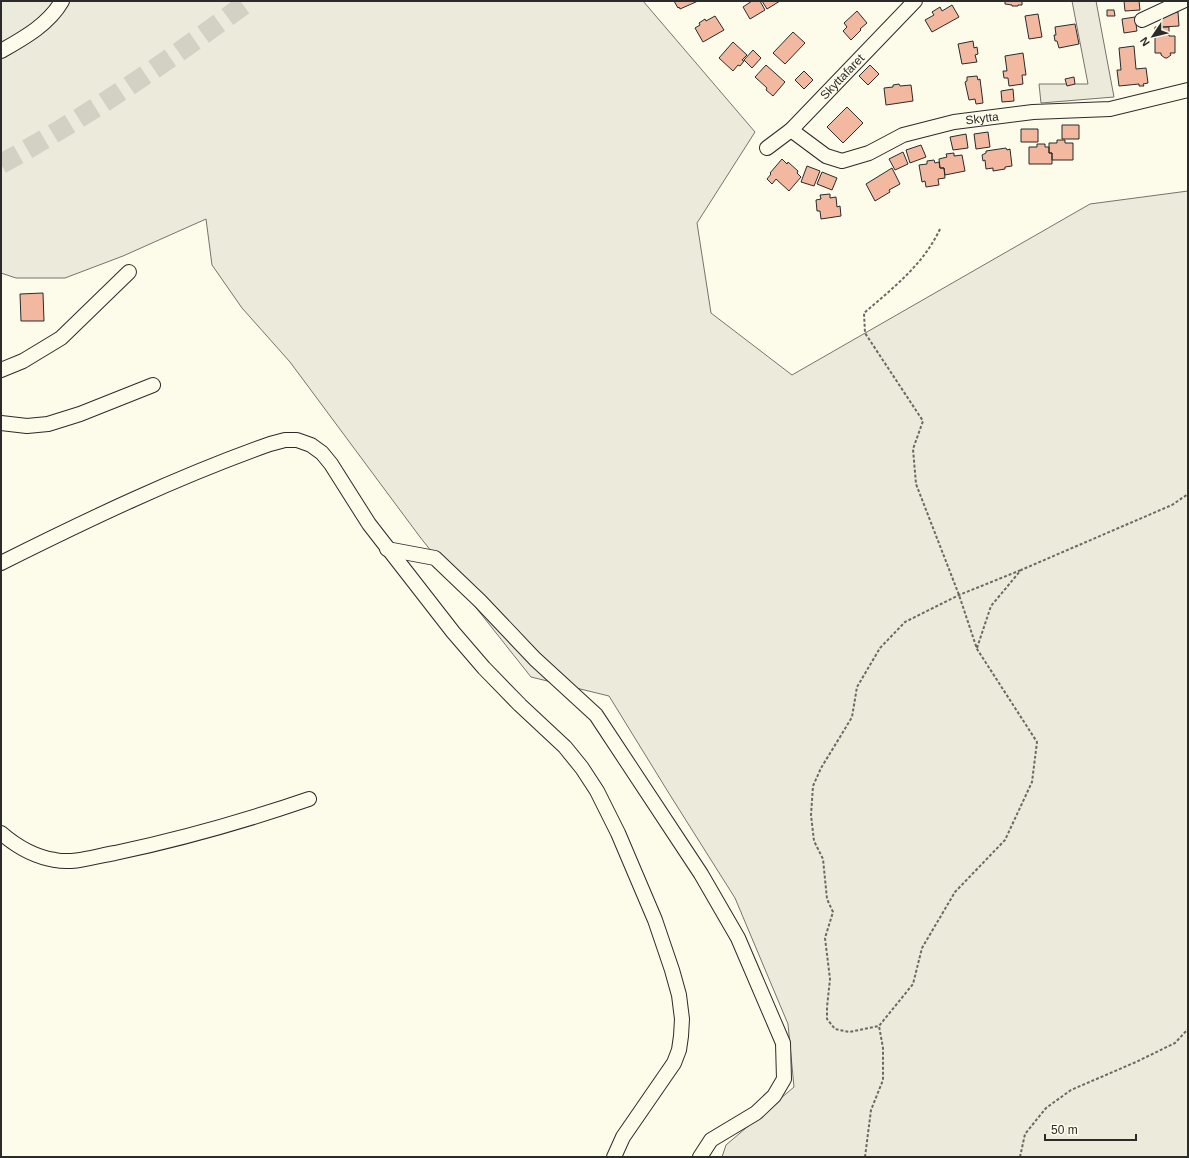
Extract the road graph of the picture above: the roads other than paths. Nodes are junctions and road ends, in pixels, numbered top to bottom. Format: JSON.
{"nodes":[{"id":1,"x":62,"y":1,"type":"edge"},
{"id":2,"x":915,"y":1,"type":"edge"},
{"id":3,"x":1183,"y":1,"type":"edge"},
{"id":4,"x":1142,"y":20,"type":"dead end"},
{"id":5,"x":1,"y":51,"type":"edge"},
{"id":6,"x":1188,"y":90,"type":"edge"},
{"id":7,"x":791,"y":130,"type":"junction"},
{"id":8,"x":767,"y":148,"type":"dead end"},
{"id":9,"x":129,"y":272,"type":"dead end"},
{"id":10,"x":1,"y":370,"type":"edge"},
{"id":11,"x":153,"y":385,"type":"dead end"},
{"id":12,"x":1,"y":423,"type":"edge"},
{"id":13,"x":387,"y":549,"type":"junction"},
{"id":14,"x":1,"y":563,"type":"edge"},
{"id":15,"x":309,"y":799,"type":"dead end"},
{"id":16,"x":1,"y":833,"type":"edge"},
{"id":17,"x":614,"y":1157,"type":"edge"},
{"id":18,"x":700,"y":1157,"type":"edge"}],
"edges":[{"from":1,"to":5,"type":"street"},
{"from":2,"to":7,"type":"street","name":"Skyttafaret"},
{"from":3,"to":4,"type":"street"},
{"from":6,"to":7,"type":"street","name":"Skytta"},
{"from":7,"to":8,"type":"street","name":"Skyttafaret"},
{"from":9,"to":10,"type":"street"},
{"from":11,"to":12,"type":"street"},
{"from":13,"to":14,"type":"street"},
{"from":13,"to":17,"type":"street"},
{"from":13,"to":18,"type":"street"},
{"from":15,"to":16,"type":"street"}]}
